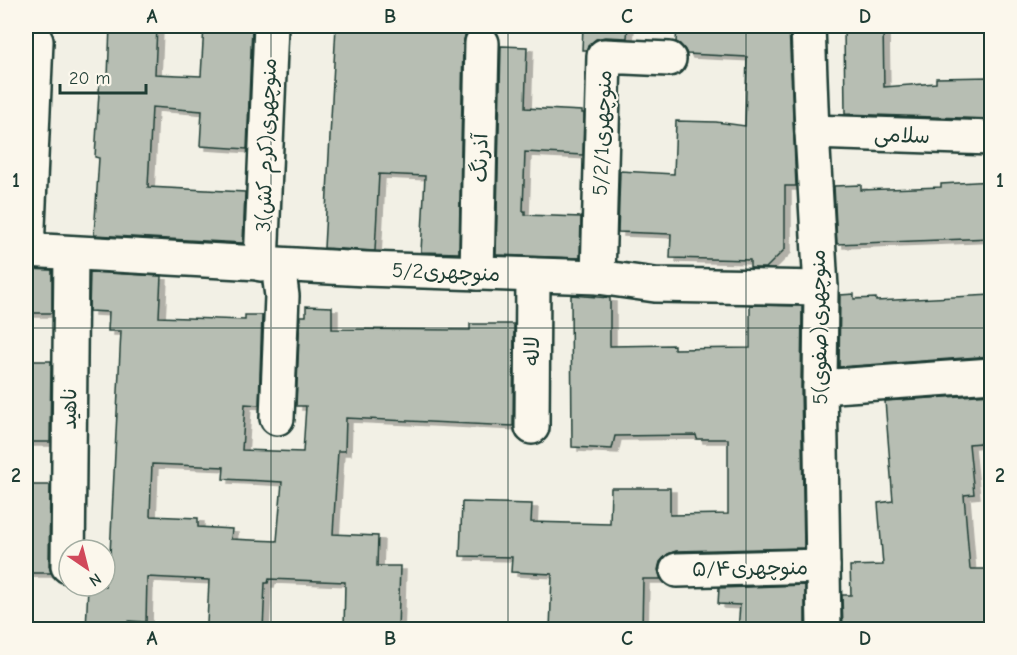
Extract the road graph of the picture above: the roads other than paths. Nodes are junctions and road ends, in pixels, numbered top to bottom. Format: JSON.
{"nodes":[{"id":1,"x":271,"y":26,"type":"edge"},
{"id":2,"x":808,"y":26,"type":"edge"},
{"id":3,"x":36,"y":41,"type":"dead end"},
{"id":4,"x":482,"y":43,"type":"dead end"},
{"id":5,"x":669,"y":59,"type":"dead end"},
{"id":6,"x":812,"y":132,"type":"junction"},
{"id":7,"x":992,"y":138,"type":"edge"},
{"id":8,"x":26,"y":250,"type":"edge"},
{"id":9,"x":71,"y":253,"type":"junction"},
{"id":10,"x":270,"y":264,"type":"junction"},
{"id":11,"x":477,"y":273,"type":"junction"},
{"id":12,"x":533,"y":275,"type":"junction"},
{"id":13,"x":598,"y":277,"type":"junction"},
{"id":14,"x":821,"y":288,"type":"junction"},
{"id":15,"x":992,"y":375,"type":"edge"},
{"id":16,"x":820,"y":387,"type":"junction"},
{"id":17,"x":277,"y":418,"type":"dead end"},
{"id":18,"x":532,"y":427,"type":"dead end"},
{"id":19,"x":68,"y":538,"type":"edge"},
{"id":20,"x":823,"y":566,"type":"junction"},
{"id":21,"x":677,"y":570,"type":"dead end"},
{"id":22,"x":824,"y":630,"type":"edge"}],
"edges":[{"from":1,"to":10,"type":"street","name":"3منوچهری(کرم کش)"},
{"from":2,"to":6,"type":"street","name":"5منوچهری(صفوی)"},
{"from":3,"to":8,"type":"street"},
{"from":4,"to":11,"type":"street","name":"آذرنگ"},
{"from":5,"to":13,"type":"street","name":"5/2/1منوچهری"},
{"from":6,"to":7,"type":"street","name":"سلامی"},
{"from":6,"to":14,"type":"street","name":"5منوچهری(صفوی)"},
{"from":8,"to":9,"type":"street","name":"5/2منوچهری"},
{"from":9,"to":10,"type":"street","name":"5/2منوچهری"},
{"from":9,"to":19,"type":"street","name":"ناهید"},
{"from":10,"to":11,"type":"street","name":"5/2منوچهری"},
{"from":10,"to":17,"type":"street","name":"3منوچهری(کرم کش)"},
{"from":11,"to":12,"type":"street","name":"5/2منوچهری"},
{"from":12,"to":13,"type":"street","name":"5/2منوچهری"},
{"from":12,"to":18,"type":"street","name":"لاله"},
{"from":13,"to":14,"type":"street","name":"5/2منوچهری"},
{"from":14,"to":16,"type":"street","name":"5منوچهری(صفوی)"},
{"from":15,"to":16,"type":"street"},
{"from":16,"to":20,"type":"street","name":"5منوچهری(صفوی)"},
{"from":20,"to":21,"type":"street","name":"منوچهری۵/۴"},
{"from":20,"to":22,"type":"street","name":"5منوچهری(صفوی)"}]}
